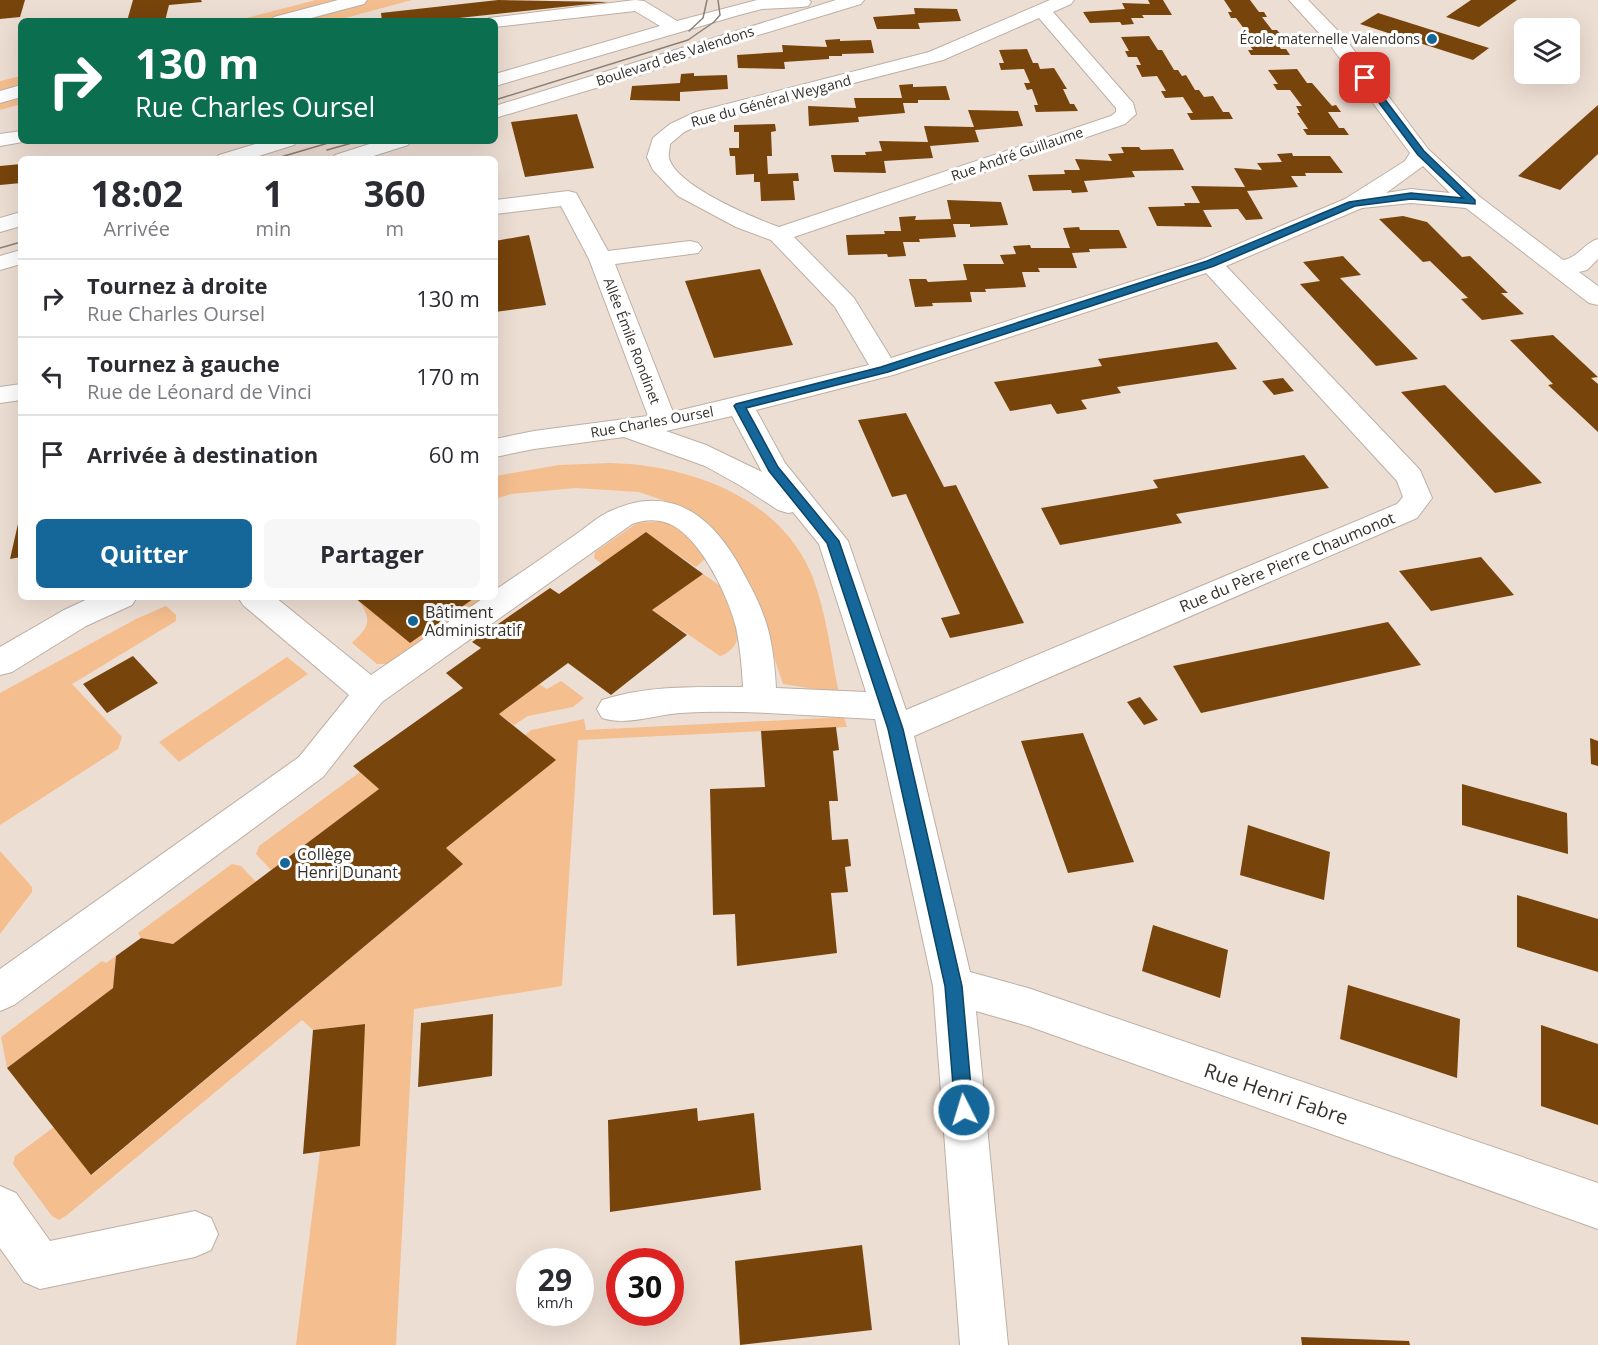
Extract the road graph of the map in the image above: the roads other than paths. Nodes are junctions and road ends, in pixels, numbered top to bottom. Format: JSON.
{"nodes":[{"id":1,"x":358,"y":0,"type":"edge"},
{"id":2,"x":813,"y":0,"type":"edge"},
{"id":3,"x":855,"y":0,"type":"edge"},
{"id":4,"x":1065,"y":0,"type":"edge"},
{"id":5,"x":1298,"y":0,"type":"edge"},
{"id":6,"x":758,"y":2,"type":"edge"},
{"id":7,"x":1042,"y":10,"type":"junction"},
{"id":8,"x":291,"y":18,"type":"edge"},
{"id":9,"x":498,"y":22,"type":"edge"},
{"id":10,"x":784,"y":22,"type":"junction"},
{"id":11,"x":675,"y":28,"type":"junction"},
{"id":12,"x":498,"y":79,"type":"edge"},
{"id":13,"x":18,"y":92,"type":"edge"},
{"id":14,"x":0,"y":97,"type":"edge"},
{"id":15,"x":498,"y":111,"type":"edge"},
{"id":16,"x":18,"y":137,"type":"edge"},
{"id":17,"x":0,"y":140,"type":"edge"},
{"id":18,"x":277,"y":144,"type":"edge"},
{"id":19,"x":391,"y":144,"type":"edge"},
{"id":20,"x":1421,"y":153,"type":"junction"},
{"id":21,"x":236,"y":156,"type":"edge"},
{"id":22,"x":352,"y":156,"type":"edge"},
{"id":23,"x":1472,"y":202,"type":"junction"},
{"id":24,"x":1353,"y":204,"type":"junction"},
{"id":25,"x":498,"y":207,"type":"edge"},
{"id":26,"x":18,"y":220,"type":"edge"},
{"id":27,"x":0,"y":225,"type":"edge"},
{"id":28,"x":779,"y":235,"type":"junction"},
{"id":29,"x":1598,"y":246,"type":"edge"},
{"id":30,"x":690,"y":248,"type":"dead end"},
{"id":31,"x":18,"y":258,"type":"edge"},
{"id":32,"x":601,"y":259,"type":"junction"},
{"id":33,"x":0,"y":263,"type":"edge"},
{"id":34,"x":1211,"y":264,"type":"junction"},
{"id":35,"x":1559,"y":268,"type":"junction"},
{"id":36,"x":1598,"y":298,"type":"edge"},
{"id":37,"x":884,"y":369,"type":"junction"},
{"id":38,"x":18,"y":392,"type":"edge"},
{"id":39,"x":0,"y":395,"type":"edge"},
{"id":40,"x":740,"y":406,"type":"junction"},
{"id":41,"x":664,"y":423,"type":"junction"},
{"id":42,"x":622,"y":429,"type":"junction"},
{"id":43,"x":498,"y":448,"type":"edge"},
{"id":44,"x":833,"y":541,"type":"junction"},
{"id":45,"x":114,"y":600,"type":"edge"},
{"id":46,"x":258,"y":600,"type":"edge"},
{"id":47,"x":6,"y":658,"type":"edge"},
{"id":48,"x":370,"y":693,"type":"junction"},
{"id":49,"x":760,"y":700,"type":"junction"},
{"id":50,"x":614,"y":709,"type":"dead end"},
{"id":51,"x":891,"y":717,"type":"junction"},
{"id":52,"x":953,"y":986,"type":"junction"},
{"id":53,"x":0,"y":992,"type":"edge"},
{"id":54,"x":1598,"y":1206,"type":"edge"},
{"id":55,"x":0,"y":1209,"type":"edge"},
{"id":56,"x":195,"y":1234,"type":"dead end"},
{"id":57,"x":984,"y":1345,"type":"edge"}],
"edges":[{"from":1,"to":8,"type":"street"},
{"from":2,"to":6,"type":"street","name":"Boulevard des Valendons"},
{"from":3,"to":10,"type":"street","name":"Boulevard des Valendons"},
{"from":4,"to":7,"type":"street","name":"Rue du Général Weygand"},
{"from":5,"to":20,"type":"street"},
{"from":6,"to":10,"type":"street"},
{"from":6,"to":11,"type":"street","name":"Boulevard des Valendons"},
{"from":7,"to":28,"type":"street","name":"Rue André Guillaume"},
{"from":7,"to":28,"type":"street","name":"Rue du Général Weygand"},
{"from":9,"to":11,"type":"street"},
{"from":10,"to":15,"type":"street","name":"Boulevard des Valendons"},
{"from":11,"to":12,"type":"street","name":"Boulevard des Valendons"},
{"from":13,"to":14,"type":"street"},
{"from":16,"to":17,"type":"street"},
{"from":18,"to":21,"type":"street"},
{"from":19,"to":22,"type":"street"},
{"from":20,"to":23,"type":"street"},
{"from":20,"to":24,"type":"street","name":"Rue Charles Oursel"},
{"from":23,"to":24,"type":"street","name":"Rue Charles Oursel"},
{"from":23,"to":35,"type":"street"},
{"from":24,"to":34,"type":"street","name":"Rue Charles Oursel"},
{"from":25,"to":32,"type":"street","name":"Allée Émile Rondinet"},
{"from":26,"to":27,"type":"street"},
{"from":28,"to":37,"type":"street","name":"Rue du Général Weygand"},
{"from":29,"to":35,"type":"street"},
{"from":30,"to":32,"type":"street","name":"Allée Émile Rondinet"},
{"from":31,"to":33,"type":"street"},
{"from":32,"to":41,"type":"street","name":"Allée Émile Rondinet"},
{"from":34,"to":37,"type":"street","name":"Rue Charles Oursel"},
{"from":34,"to":51,"type":"street","name":"Rue du Père Pierre Chaumonot"},
{"from":35,"to":36,"type":"street"},
{"from":37,"to":40,"type":"street","name":"Rue Charles Oursel"},
{"from":38,"to":39,"type":"street"},
{"from":40,"to":41,"type":"street","name":"Rue Charles Oursel"},
{"from":40,"to":44,"type":"street"},
{"from":41,"to":42,"type":"street","name":"Rue Charles Oursel"},
{"from":42,"to":43,"type":"street","name":"Rue Charles Oursel"},
{"from":42,"to":44,"type":"street"},
{"from":44,"to":51,"type":"street"},
{"from":45,"to":47,"type":"street"},
{"from":46,"to":48,"type":"street"},
{"from":48,"to":49,"type":"street"},
{"from":48,"to":53,"type":"street"},
{"from":49,"to":50,"type":"street"},
{"from":49,"to":51,"type":"street"},
{"from":51,"to":52,"type":"street"},
{"from":52,"to":54,"type":"street","name":"Rue Henri Fabre"},
{"from":52,"to":57,"type":"street"},
{"from":55,"to":56,"type":"street"}]}
